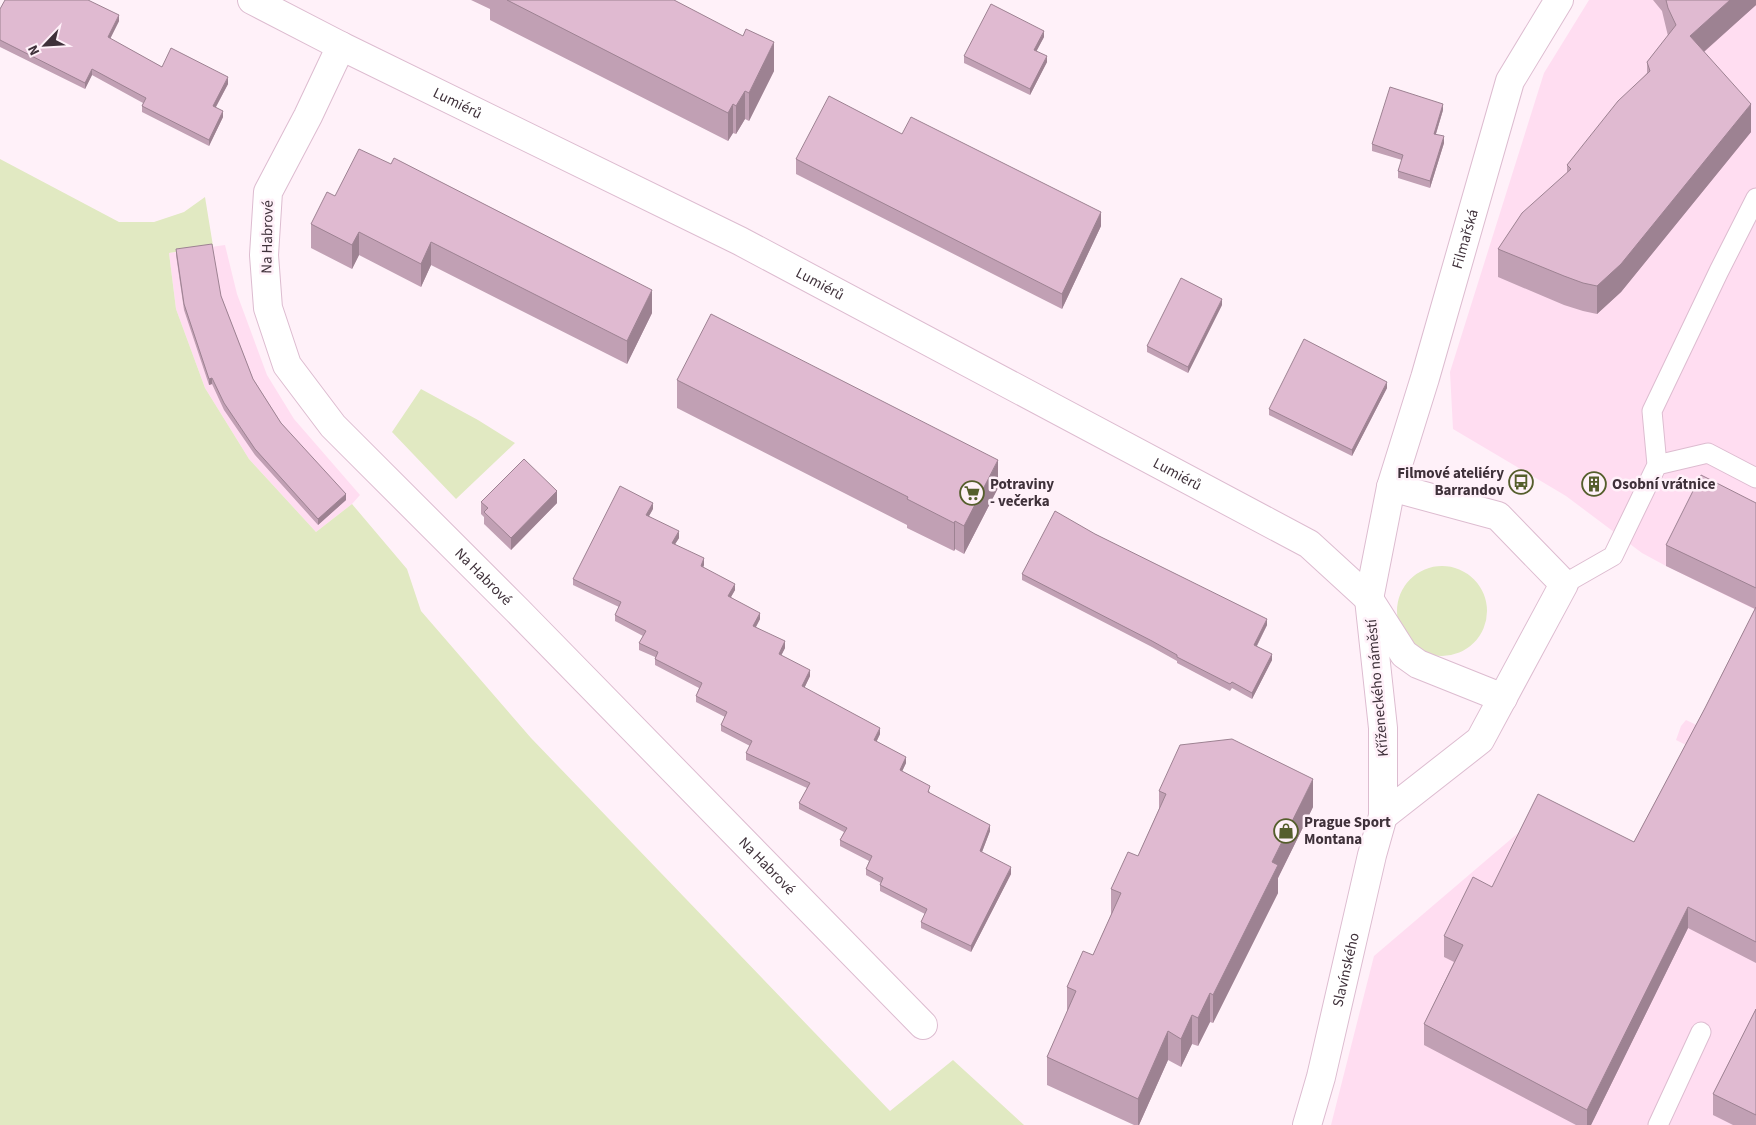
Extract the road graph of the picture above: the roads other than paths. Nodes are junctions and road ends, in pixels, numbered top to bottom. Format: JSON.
{"nodes":[{"id":1,"x":252,"y":0,"type":"edge"},
{"id":2,"x":1559,"y":0,"type":"edge"},
{"id":3,"x":341,"y":46,"type":"junction"},
{"id":4,"x":1756,"y":198,"type":"edge"},
{"id":5,"x":1657,"y":466,"type":"junction"},
{"id":6,"x":1756,"y":478,"type":"edge"},
{"id":7,"x":1392,"y":487,"type":"junction"},
{"id":8,"x":1564,"y":584,"type":"junction"},
{"id":9,"x":1368,"y":600,"type":"junction"},
{"id":10,"x":1503,"y":698,"type":"junction"},
{"id":11,"x":1383,"y":816,"type":"junction"},
{"id":12,"x":923,"y":1025,"type":"dead end"},
{"id":13,"x":1701,"y":1032,"type":"dead end"},
{"id":14,"x":1307,"y":1125,"type":"edge"},
{"id":15,"x":1658,"y":1125,"type":"edge"}],
"edges":[{"from":1,"to":3,"type":"street","name":"Lumiérů"},
{"from":2,"to":7,"type":"street","name":"Filmařská"},
{"from":3,"to":9,"type":"street","name":"Lumiérů"},
{"from":3,"to":12,"type":"street","name":"Na Habrové"},
{"from":4,"to":5,"type":"lane"},
{"from":5,"to":6,"type":"lane"},
{"from":5,"to":8,"type":"lane"},
{"from":7,"to":8,"type":"street"},
{"from":7,"to":9,"type":"street","name":"Kříženeckého náměstí"},
{"from":8,"to":10,"type":"street"},
{"from":9,"to":10,"type":"street","name":"Kříženeckého náměstí"},
{"from":9,"to":11,"type":"street","name":"Kříženeckého náměstí"},
{"from":10,"to":11,"type":"street"},
{"from":11,"to":14,"type":"street","name":"Slavínského"},
{"from":13,"to":15,"type":"lane"}]}
